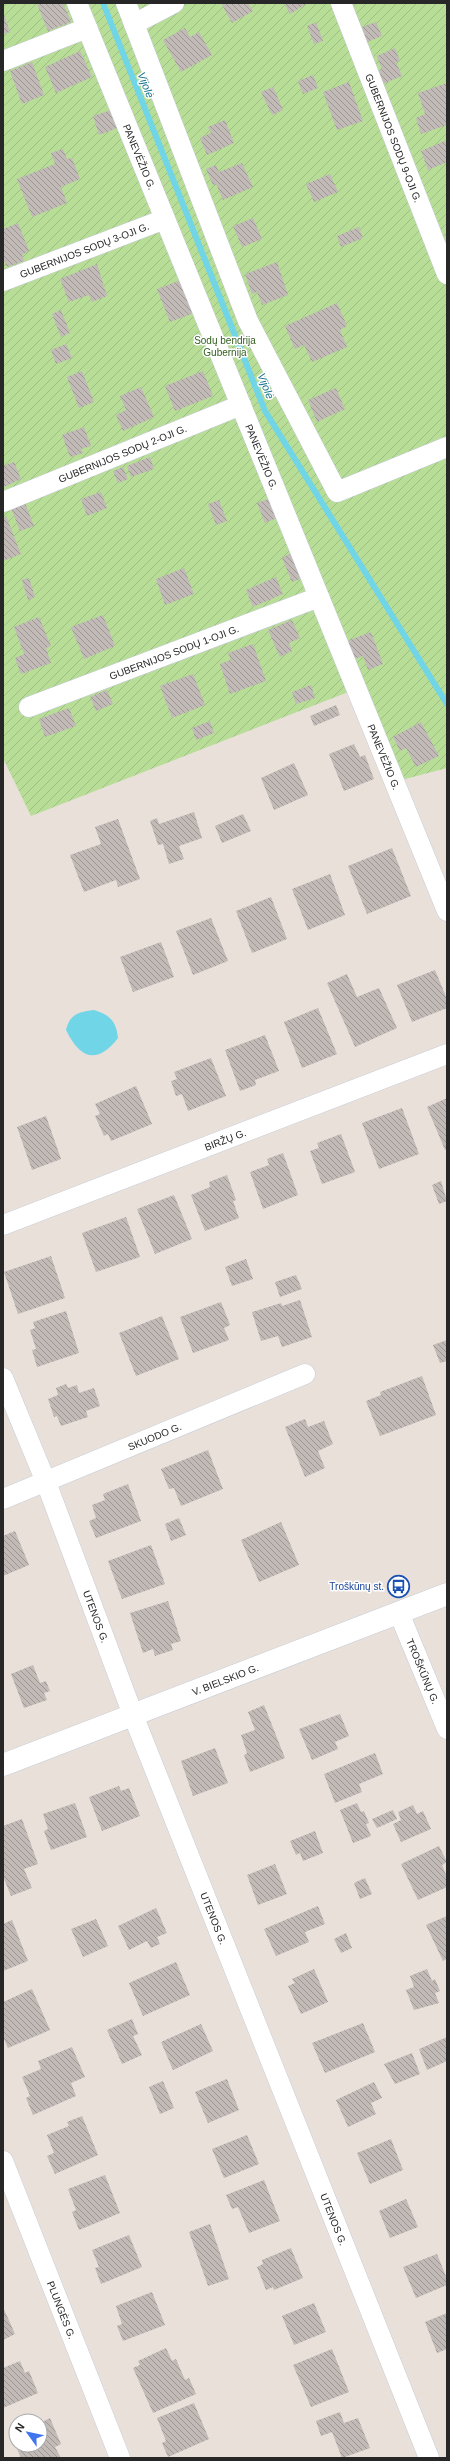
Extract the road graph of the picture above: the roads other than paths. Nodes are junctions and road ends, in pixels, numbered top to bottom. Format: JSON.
{"nodes":[{"id":1,"x":77,"y":3,"type":"edge"},
{"id":2,"x":126,"y":3,"type":"edge"},
{"id":3,"x":174,"y":3,"type":"edge"},
{"id":4,"x":341,"y":3,"type":"edge"},
{"id":5,"x":134,"y":24,"type":"junction"},
{"id":6,"x":87,"y":28,"type":"junction"},
{"id":7,"x":3,"y":60,"type":"edge"},
{"id":8,"x":165,"y":219,"type":"junction"},
{"id":9,"x":447,"y":274,"type":"edge"},
{"id":10,"x":3,"y":281,"type":"edge"},
{"id":11,"x":241,"y":405,"type":"junction"},
{"id":12,"x":447,"y":447,"type":"edge"},
{"id":13,"x":3,"y":502,"type":"edge"},
{"id":14,"x":319,"y":597,"type":"junction"},
{"id":15,"x":30,"y":707,"type":"dead end"},
{"id":16,"x":447,"y":911,"type":"edge"},
{"id":17,"x":447,"y":1054,"type":"edge"},
{"id":18,"x":3,"y":1225,"type":"edge"},
{"id":19,"x":305,"y":1374,"type":"dead end"},
{"id":20,"x":3,"y":1378,"type":"edge"},
{"id":21,"x":46,"y":1482,"type":"junction"},
{"id":22,"x":3,"y":1499,"type":"edge"},
{"id":23,"x":447,"y":1594,"type":"edge"},
{"id":24,"x":399,"y":1613,"type":"junction"},
{"id":25,"x":133,"y":1715,"type":"junction"},
{"id":26,"x":447,"y":1729,"type":"edge"},
{"id":27,"x":3,"y":1765,"type":"edge"},
{"id":28,"x":3,"y":2161,"type":"edge"},
{"id":29,"x":120,"y":2458,"type":"edge"},
{"id":30,"x":429,"y":2458,"type":"edge"}],
"edges":[{"from":1,"to":6,"type":"street","name":"PANEVĖŽIO G."},
{"from":2,"to":5,"type":"street"},
{"from":3,"to":5,"type":"street"},
{"from":4,"to":9,"type":"street","name":"GUBERNIJOS SODŲ 9-OJI G."},
{"from":5,"to":12,"type":"street"},
{"from":6,"to":7,"type":"street"},
{"from":6,"to":8,"type":"street","name":"PANEVĖŽIO G."},
{"from":8,"to":10,"type":"street","name":"GUBERNIJOS SODŲ 3-OJI G."},
{"from":8,"to":11,"type":"street","name":"PANEVĖŽIO G."},
{"from":11,"to":13,"type":"street","name":"GUBERNIJOS SODŲ 2-OJI G."},
{"from":11,"to":14,"type":"street","name":"PANEVĖŽIO G."},
{"from":14,"to":15,"type":"street","name":"GUBERNIJOS SODŲ 1-OJI G."},
{"from":14,"to":16,"type":"street","name":"PANEVĖŽIO G."},
{"from":17,"to":18,"type":"street","name":"BIRŽŲ G."},
{"from":19,"to":21,"type":"street","name":"SKUODO G."},
{"from":20,"to":21,"type":"street","name":"UTENOS G."},
{"from":21,"to":22,"type":"street","name":"SKUODO G."},
{"from":21,"to":25,"type":"street","name":"UTENOS G."},
{"from":23,"to":24,"type":"street","name":"V. BIELSKIO G."},
{"from":24,"to":25,"type":"street","name":"V. BIELSKIO G."},
{"from":24,"to":26,"type":"street","name":"TROŠKŪNŲ G."},
{"from":25,"to":27,"type":"street","name":"V. BIELSKIO G."},
{"from":25,"to":30,"type":"street","name":"UTENOS G."},
{"from":28,"to":29,"type":"street","name":"PLUNGĖS G."}]}
